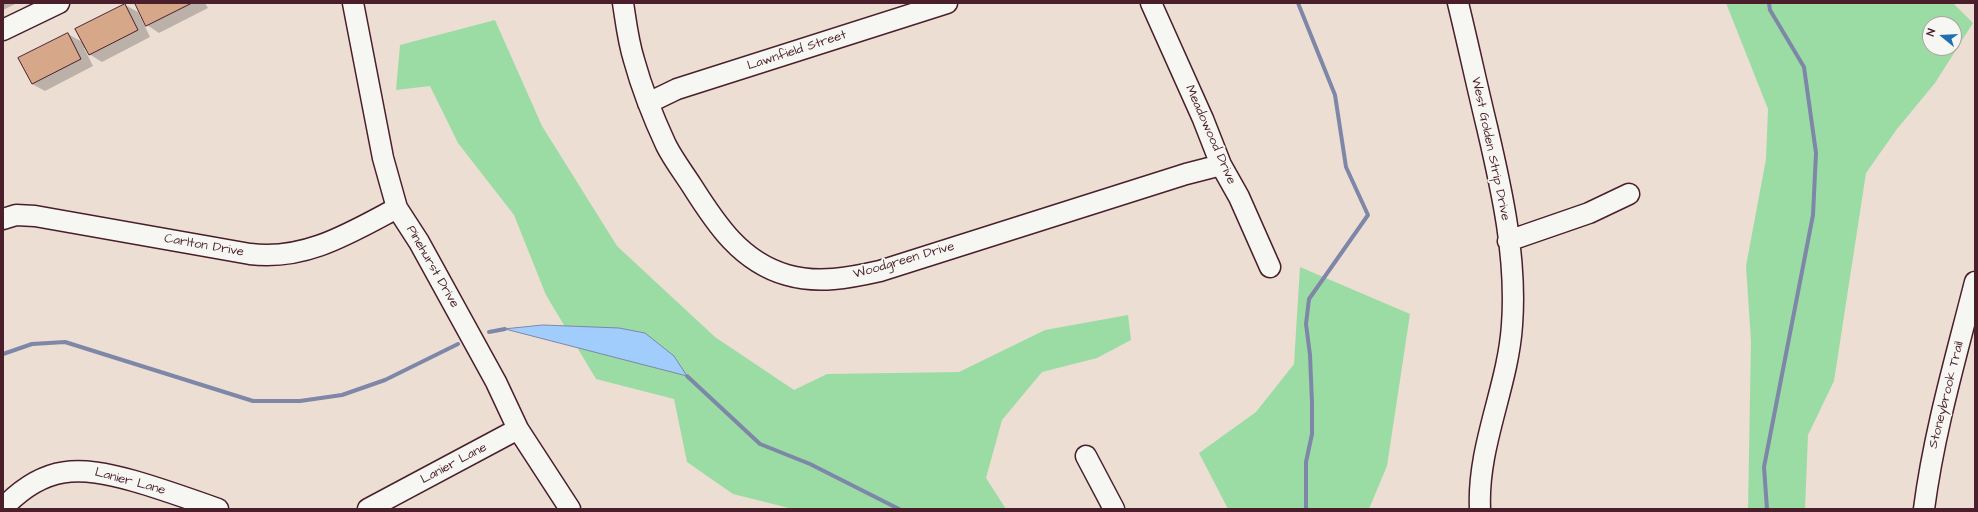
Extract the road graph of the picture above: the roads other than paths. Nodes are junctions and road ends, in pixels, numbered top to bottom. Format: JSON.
{"nodes":[{"id":1,"x":59,"y":3,"type":"edge"},
{"id":2,"x":352,"y":3,"type":"edge"},
{"id":3,"x":623,"y":3,"type":"edge"},
{"id":4,"x":947,"y":3,"type":"edge"},
{"id":5,"x":1151,"y":3,"type":"edge"},
{"id":6,"x":1458,"y":3,"type":"edge"},
{"id":7,"x":3,"y":30,"type":"edge"},
{"id":8,"x":648,"y":103,"type":"junction"},
{"id":9,"x":1221,"y":165,"type":"junction"},
{"id":10,"x":1629,"y":194,"type":"dead end"},
{"id":11,"x":397,"y":208,"type":"junction"},
{"id":12,"x":3,"y":219,"type":"edge"},
{"id":13,"x":1508,"y":241,"type":"junction"},
{"id":14,"x":1270,"y":267,"type":"dead end"},
{"id":15,"x":1975,"y":282,"type":"edge"},
{"id":16,"x":518,"y":429,"type":"junction"},
{"id":17,"x":1086,"y":456,"type":"dead end"},
{"id":18,"x":3,"y":508,"type":"edge"},
{"id":19,"x":218,"y":509,"type":"edge"},
{"id":20,"x":368,"y":509,"type":"edge"},
{"id":21,"x":570,"y":509,"type":"edge"},
{"id":22,"x":1114,"y":509,"type":"edge"},
{"id":23,"x":1480,"y":509,"type":"edge"},
{"id":24,"x":1924,"y":509,"type":"edge"}],
"edges":[{"from":1,"to":7,"type":"street"},
{"from":2,"to":11,"type":"street","name":"Pinehurst Drive"},
{"from":3,"to":8,"type":"street","name":"Woodgreen Drive"},
{"from":4,"to":8,"type":"street","name":"Lawnfield Street"},
{"from":5,"to":9,"type":"street","name":"Meadowood Drive"},
{"from":6,"to":13,"type":"street","name":"West Golden Strip Drive"},
{"from":8,"to":9,"type":"street","name":"Woodgreen Drive"},
{"from":9,"to":14,"type":"street","name":"Meadowood Drive"},
{"from":10,"to":13,"type":"street"},
{"from":11,"to":12,"type":"street","name":"Carlton Drive"},
{"from":11,"to":16,"type":"street","name":"Pinehurst Drive"},
{"from":13,"to":23,"type":"street","name":"West Golden Strip Drive"},
{"from":15,"to":24,"type":"street","name":"Stoneybrook Trail"},
{"from":16,"to":20,"type":"street","name":"Lanier Lane"},
{"from":16,"to":21,"type":"street","name":"Pinehurst Drive"},
{"from":17,"to":22,"type":"street"},
{"from":18,"to":19,"type":"street","name":"Lanier Lane"}]}
